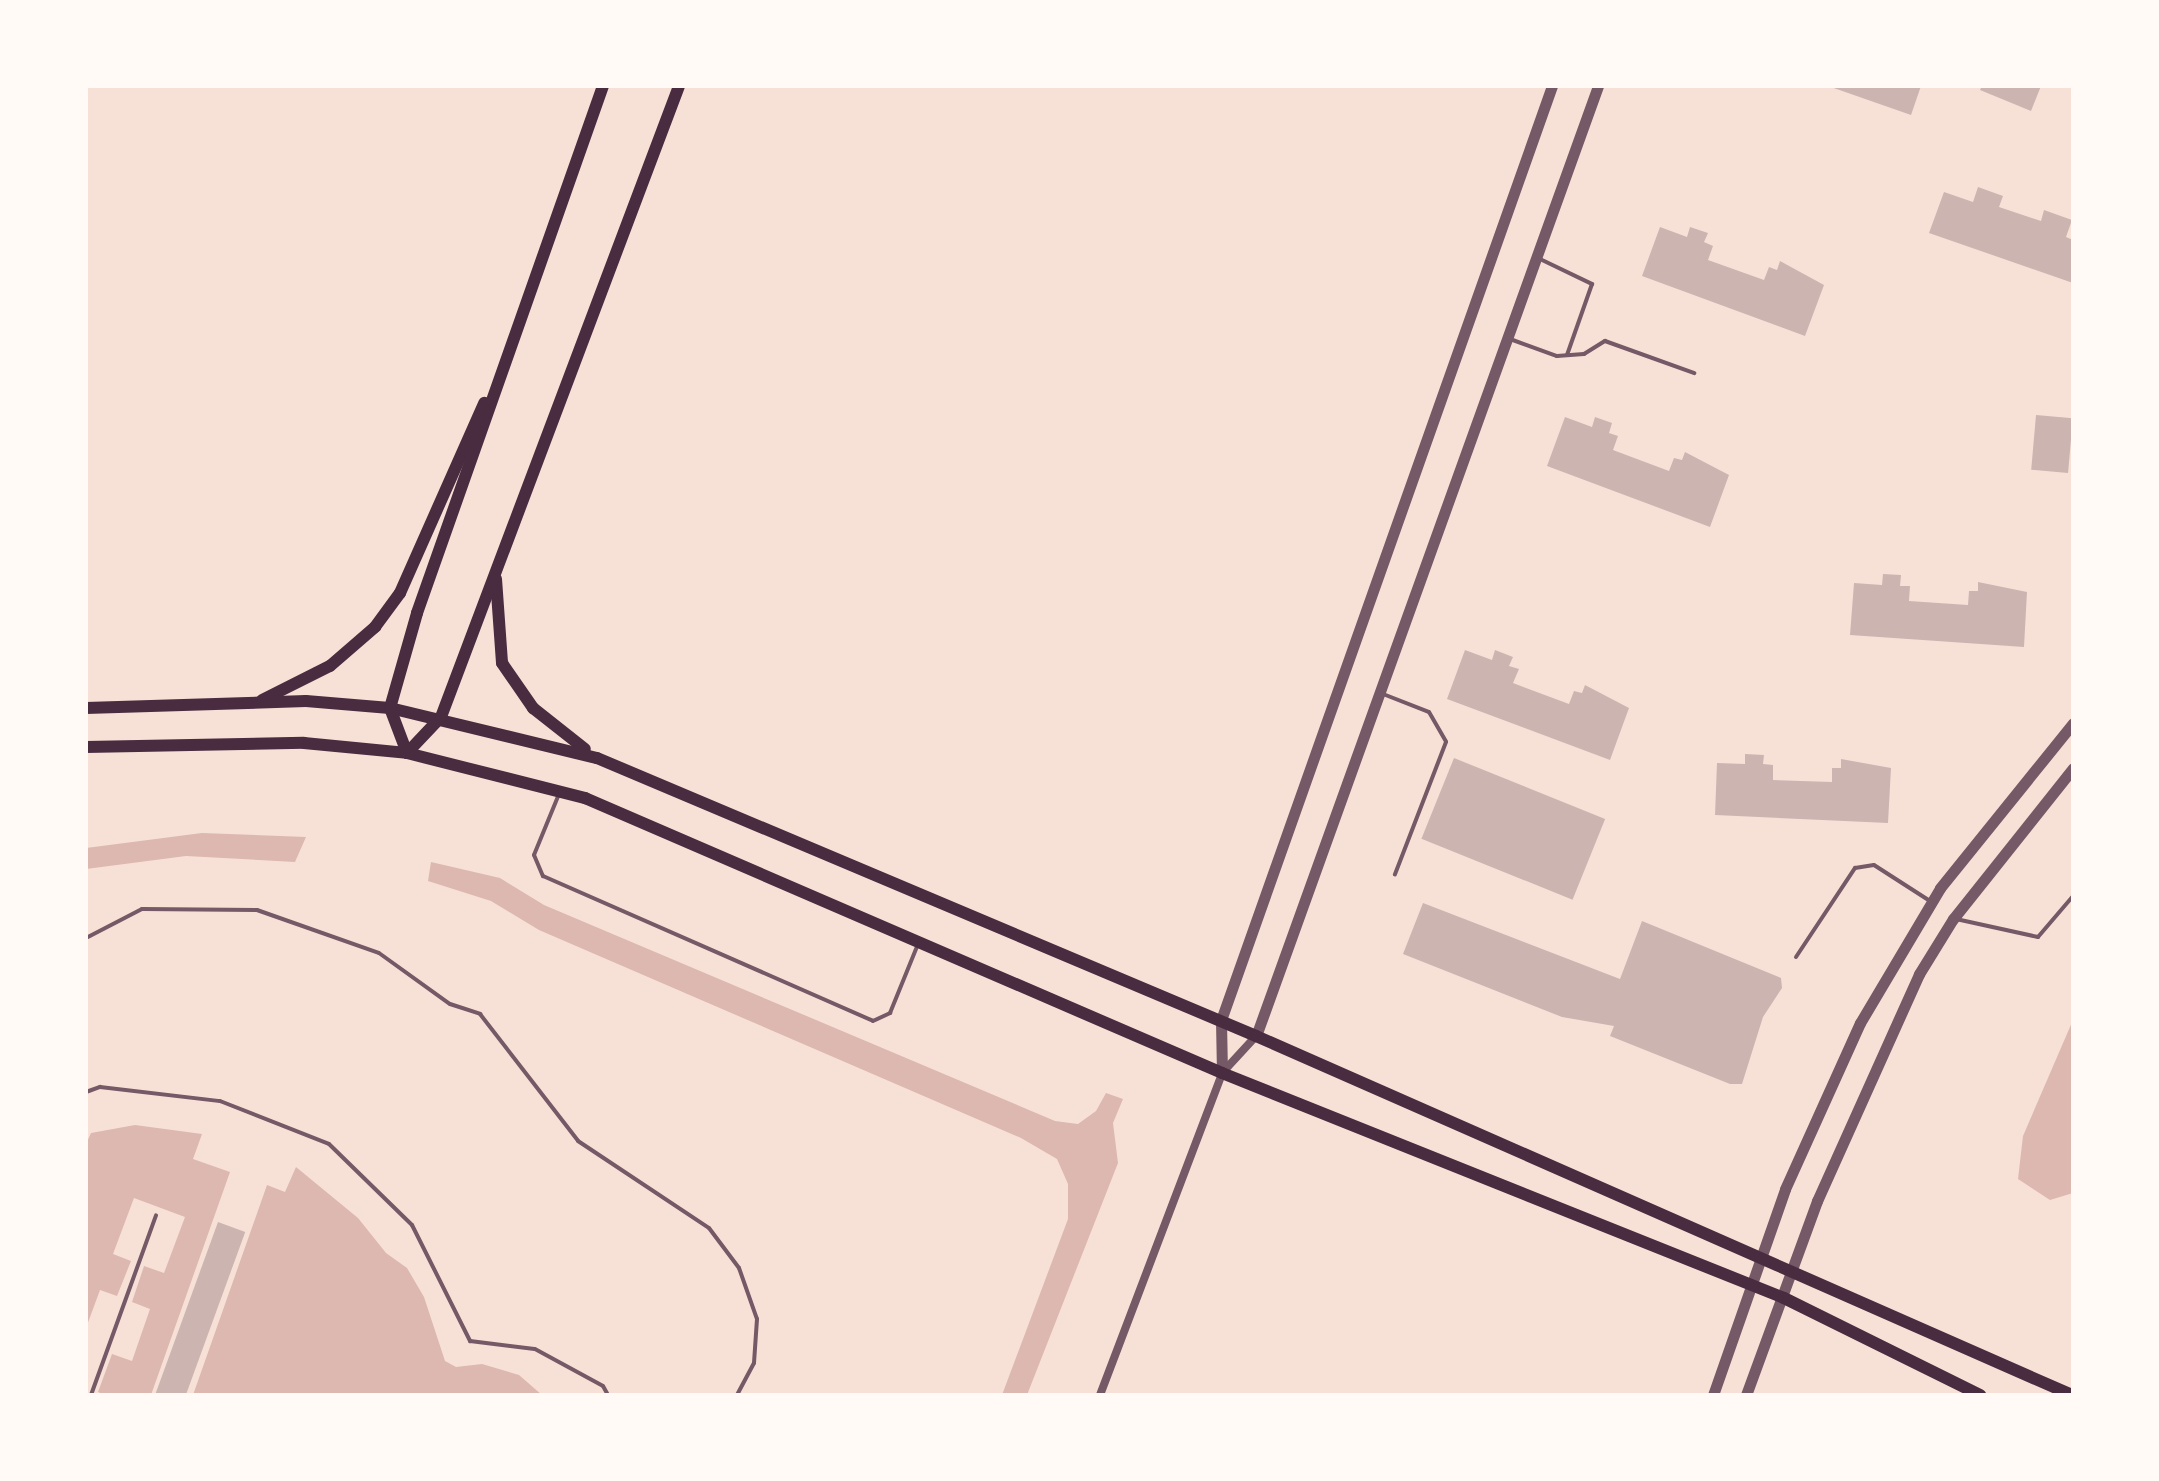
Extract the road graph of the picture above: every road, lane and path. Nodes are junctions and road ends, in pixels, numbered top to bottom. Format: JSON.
{"nodes":[{"id":1,"x":603,"y":86,"type":"edge"},
{"id":2,"x":679,"y":86,"type":"edge"},
{"id":3,"x":1552,"y":86,"type":"edge"},
{"id":4,"x":1598,"y":86,"type":"edge"},
{"id":5,"x":1538,"y":259,"type":"junction"},
{"id":6,"x":520,"y":324,"type":"junction"},
{"id":7,"x":1510,"y":339,"type":"junction"},
{"id":8,"x":1567,"y":355,"type":"junction"},
{"id":9,"x":1694,"y":373,"type":"dead end"},
{"id":10,"x":496,"y":567,"type":"junction"},
{"id":11,"x":1381,"y":694,"type":"junction"},
{"id":12,"x":257,"y":703,"type":"junction"},
{"id":13,"x":86,"y":708,"type":"edge"},
{"id":14,"x":390,"y":708,"type":"junction"},
{"id":15,"x":441,"y":717,"type":"junction"},
{"id":16,"x":2073,"y":723,"type":"edge"},
{"id":17,"x":86,"y":747,"type":"edge"},
{"id":18,"x":407,"y":753,"type":"junction"},
{"id":19,"x":2073,"y":768,"type":"edge"},
{"id":20,"x":560,"y":791,"type":"junction"},
{"id":21,"x":690,"y":797,"type":"junction"},
{"id":22,"x":1395,"y":874,"type":"dead end"},
{"id":23,"x":2073,"y":896,"type":"edge"},
{"id":24,"x":1932,"y":902,"type":"junction"},
{"id":25,"x":1953,"y":919,"type":"junction"},
{"id":26,"x":86,"y":938,"type":"edge"},
{"id":27,"x":919,"y":942,"type":"junction"},
{"id":28,"x":1796,"y":957,"type":"dead end"},
{"id":29,"x":1221,"y":1020,"type":"junction"},
{"id":30,"x":1256,"y":1036,"type":"junction"},
{"id":31,"x":1222,"y":1073,"type":"junction"},
{"id":32,"x":86,"y":1092,"type":"edge"},
{"id":33,"x":156,"y":1215,"type":"dead end"},
{"id":34,"x":1759,"y":1256,"type":"junction"},
{"id":35,"x":1793,"y":1270,"type":"junction"},
{"id":36,"x":1749,"y":1285,"type":"junction"},
{"id":37,"x":1784,"y":1298,"type":"junction"},
{"id":38,"x":91,"y":1395,"type":"edge"},
{"id":39,"x":608,"y":1395,"type":"edge"},
{"id":40,"x":737,"y":1395,"type":"edge"},
{"id":41,"x":1100,"y":1395,"type":"edge"},
{"id":42,"x":1713,"y":1395,"type":"edge"},
{"id":43,"x":1746,"y":1395,"type":"edge"},
{"id":44,"x":1980,"y":1395,"type":"edge"},
{"id":45,"x":2072,"y":1395,"type":"edge"}],
"edges":[{"from":1,"to":6,"type":"main road"},
{"from":2,"to":10,"type":"main road"},
{"from":3,"to":29,"type":"street"},
{"from":4,"to":5,"type":"street"},
{"from":5,"to":7,"type":"street"},
{"from":5,"to":8,"type":"lane"},
{"from":6,"to":12,"type":"main road"},
{"from":6,"to":14,"type":"main road"},
{"from":7,"to":8,"type":"lane"},
{"from":7,"to":11,"type":"street"},
{"from":8,"to":9,"type":"lane"},
{"from":10,"to":15,"type":"main road"},
{"from":10,"to":21,"type":"main road"},
{"from":11,"to":22,"type":"lane"},
{"from":11,"to":30,"type":"street"},
{"from":12,"to":13,"type":"main road"},
{"from":12,"to":14,"type":"main road"},
{"from":14,"to":15,"type":"main road"},
{"from":14,"to":18,"type":"main road"},
{"from":15,"to":18,"type":"main road"},
{"from":15,"to":21,"type":"main road"},
{"from":16,"to":24,"type":"street"},
{"from":17,"to":18,"type":"main road"},
{"from":18,"to":20,"type":"main road"},
{"from":19,"to":25,"type":"street"},
{"from":20,"to":27,"type":"main road"},
{"from":20,"to":27,"type":"lane"},
{"from":21,"to":29,"type":"main road"},
{"from":23,"to":25,"type":"lane"},
{"from":24,"to":28,"type":"lane"},
{"from":24,"to":34,"type":"street"},
{"from":25,"to":35,"type":"street"},
{"from":26,"to":40,"type":"lane"},
{"from":27,"to":31,"type":"main road"},
{"from":29,"to":30,"type":"main road"},
{"from":29,"to":31,"type":"street"},
{"from":30,"to":31,"type":"street"},
{"from":30,"to":34,"type":"main road"},
{"from":31,"to":36,"type":"main road"},
{"from":31,"to":41,"type":"street"},
{"from":32,"to":39,"type":"lane"},
{"from":33,"to":38,"type":"lane"},
{"from":34,"to":35,"type":"main road"},
{"from":34,"to":36,"type":"street"},
{"from":35,"to":37,"type":"street"},
{"from":35,"to":45,"type":"main road"},
{"from":36,"to":37,"type":"main road"},
{"from":36,"to":42,"type":"street"},
{"from":37,"to":43,"type":"street"},
{"from":37,"to":44,"type":"main road"}]}
